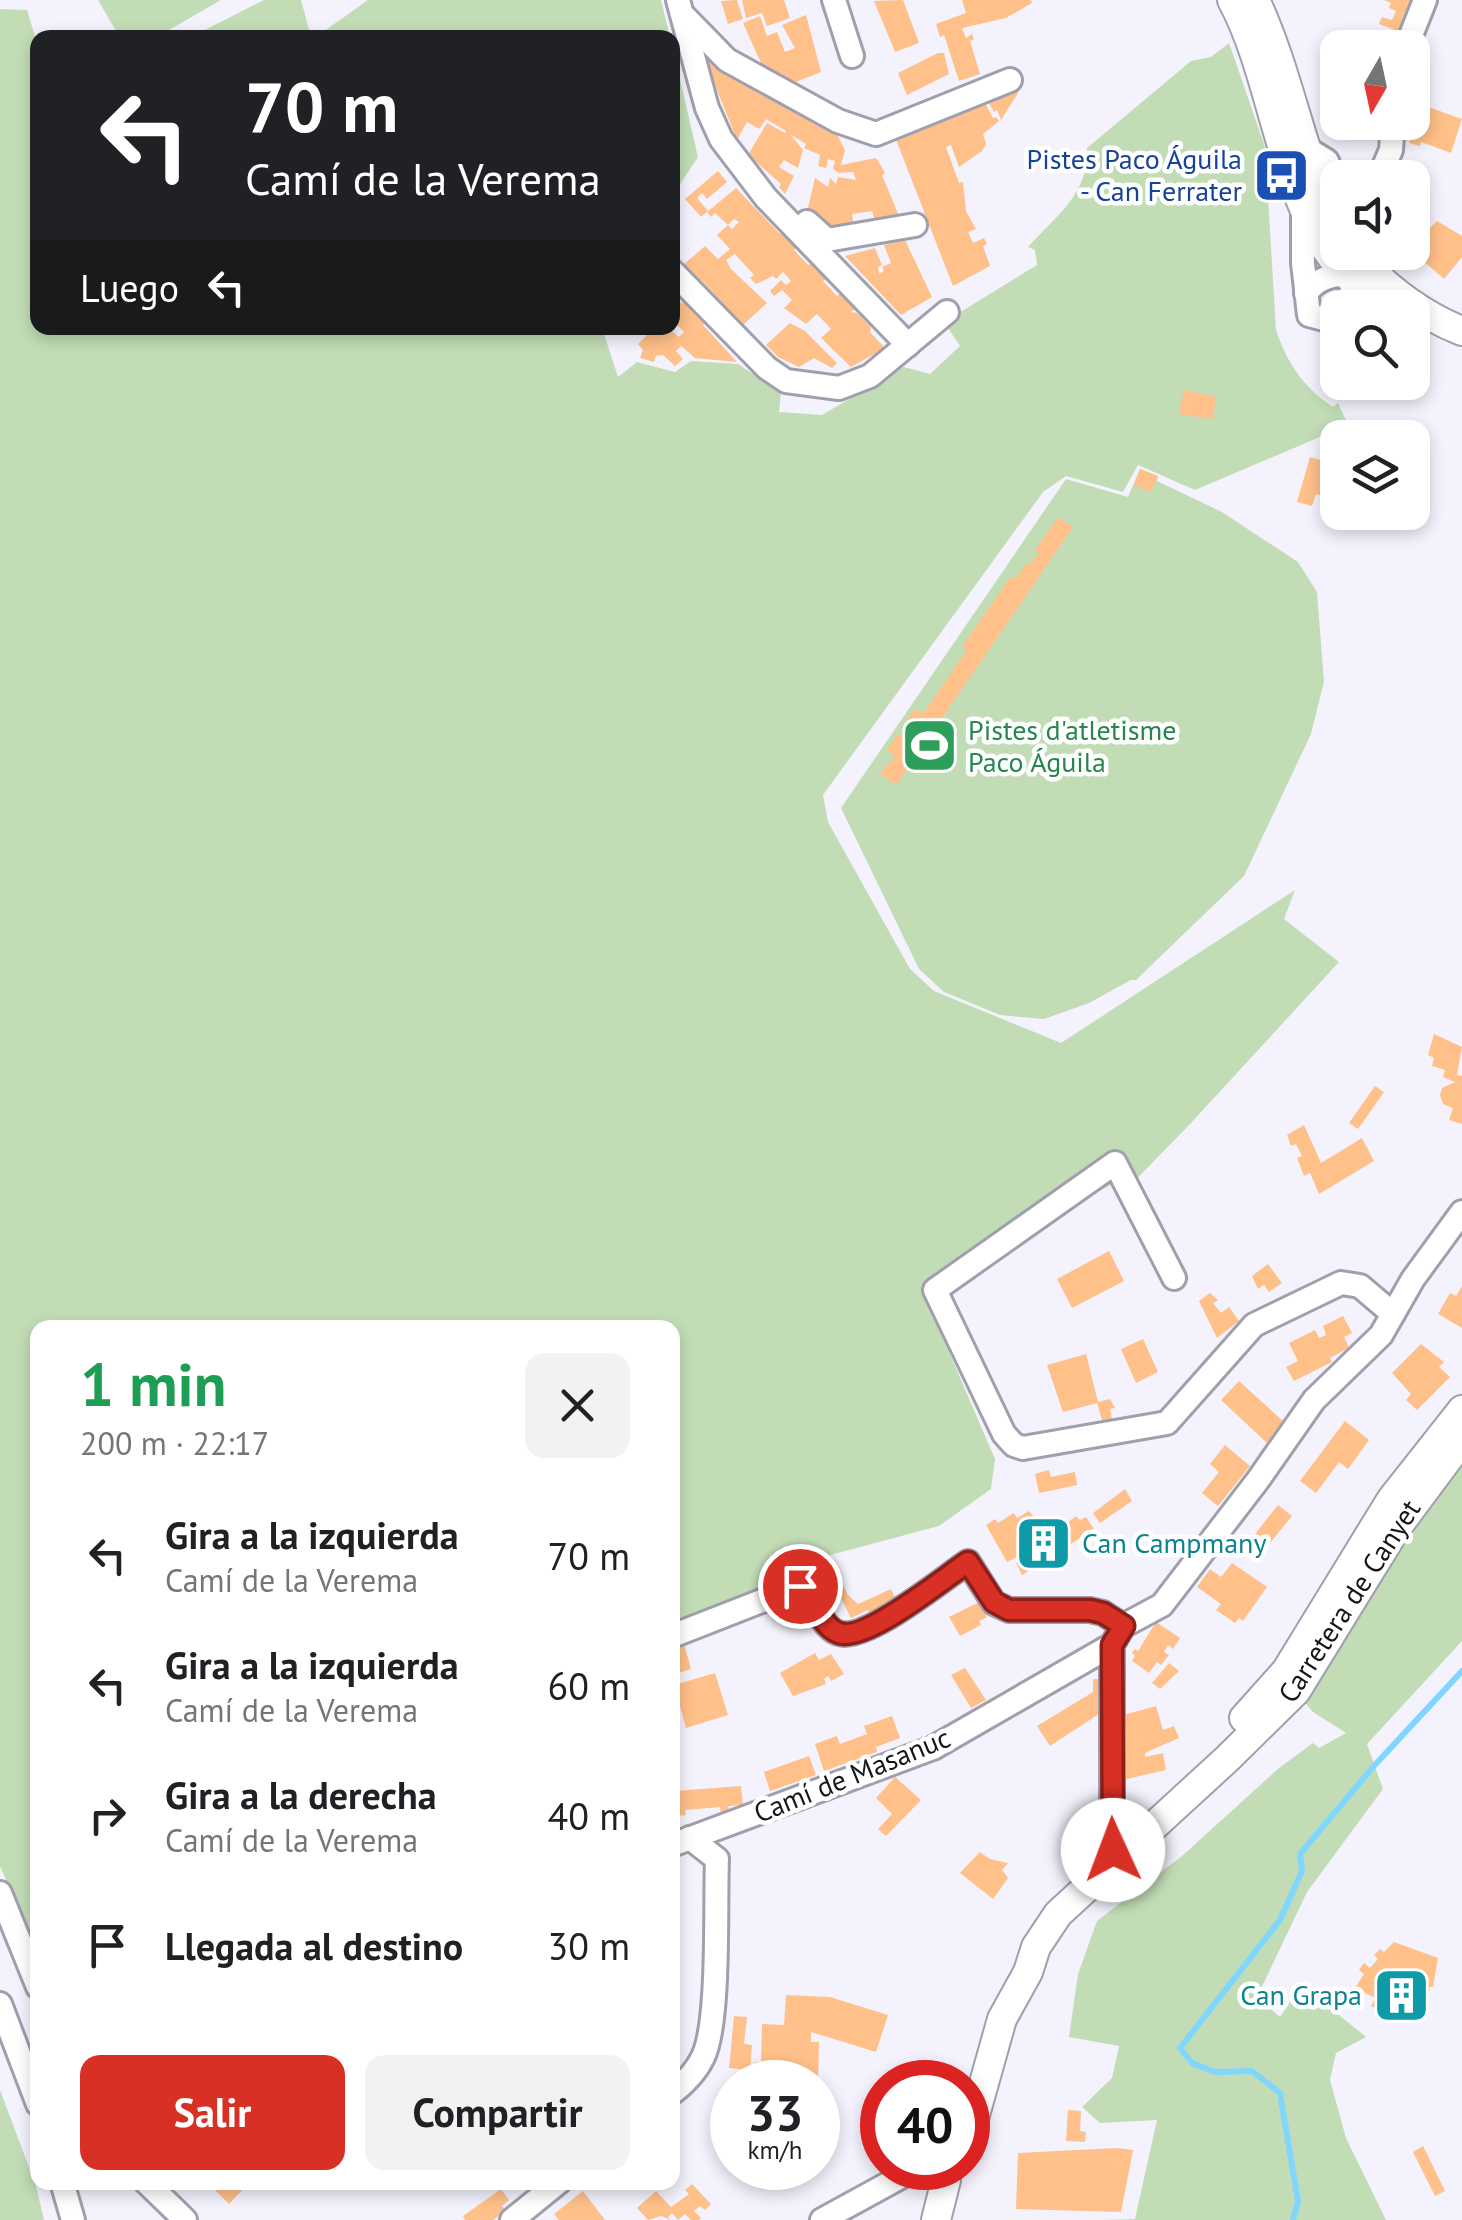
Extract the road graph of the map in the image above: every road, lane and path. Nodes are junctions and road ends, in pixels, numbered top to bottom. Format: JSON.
{"nodes":[{"id":1,"x":834,"y":0,"type":"edge"},
{"id":2,"x":1232,"y":0,"type":"edge"},
{"id":3,"x":1255,"y":0,"type":"edge"},
{"id":4,"x":1426,"y":0,"type":"edge"},
{"id":5,"x":680,"y":7,"type":"edge"},
{"id":6,"x":1414,"y":30,"type":"edge"},
{"id":7,"x":852,"y":56,"type":"dead end"},
{"id":8,"x":1010,"y":80,"type":"dead end"},
{"id":9,"x":1320,"y":194,"type":"edge"},
{"id":10,"x":1320,"y":196,"type":"edge"},
{"id":11,"x":766,"y":198,"type":"junction"},
{"id":12,"x":1320,"y":212,"type":"edge"},
{"id":13,"x":915,"y":226,"type":"dead end"},
{"id":14,"x":1340,"y":270,"type":"edge"},
{"id":15,"x":1355,"y":270,"type":"edge"},
{"id":16,"x":1356,"y":270,"type":"edge"},
{"id":17,"x":1362,"y":270,"type":"edge"},
{"id":18,"x":680,"y":279,"type":"edge"},
{"id":19,"x":1373,"y":290,"type":"edge"},
{"id":20,"x":1378,"y":290,"type":"edge"},
{"id":21,"x":1306,"y":293,"type":"junction"},
{"id":22,"x":948,"y":312,"type":"dead end"},
{"id":23,"x":1320,"y":317,"type":"edge"},
{"id":24,"x":1453,"y":328,"type":"edge"},
{"id":25,"x":1430,"y":331,"type":"edge"},
{"id":26,"x":908,"y":345,"type":"junction"},
{"id":27,"x":1462,"y":346,"type":"edge"},
{"id":28,"x":1462,"y":1212,"type":"edge"},
{"id":29,"x":1174,"y":1278,"type":"dead end"},
{"id":30,"x":1393,"y":1314,"type":"junction"},
{"id":31,"x":1462,"y":1410,"type":"edge"},
{"id":32,"x":1462,"y":1440,"type":"edge"},
{"id":33,"x":680,"y":1633,"type":"edge"},
{"id":34,"x":1118,"y":1636,"type":"junction"},
{"id":35,"x":1112,"y":1839,"type":"junction"},
{"id":36,"x":681,"y":1842,"type":"edge"},
{"id":37,"x":0,"y":1894,"type":"edge"},
{"id":38,"x":1058,"y":1914,"type":"junction"},
{"id":39,"x":30,"y":1967,"type":"edge"},
{"id":40,"x":0,"y":2004,"type":"edge"},
{"id":41,"x":979,"y":2060,"type":"edge"},
{"id":42,"x":985,"y":2060,"type":"edge"},
{"id":43,"x":30,"y":2083,"type":"edge"},
{"id":44,"x":680,"y":2087,"type":"edge"},
{"id":45,"x":64,"y":2190,"type":"edge"},
{"id":46,"x":154,"y":2190,"type":"edge"},
{"id":47,"x":549,"y":2190,"type":"edge"},
{"id":48,"x":877,"y":2190,"type":"edge"},
{"id":49,"x":936,"y":2190,"type":"edge"},
{"id":50,"x":944,"y":2190,"type":"edge"},
{"id":51,"x":954,"y":2190,"type":"edge"},
{"id":52,"x":73,"y":2220,"type":"edge"},
{"id":53,"x":186,"y":2220,"type":"edge"},
{"id":54,"x":512,"y":2220,"type":"edge"},
{"id":55,"x":822,"y":2220,"type":"edge"},
{"id":56,"x":927,"y":2220,"type":"edge"},
{"id":57,"x":936,"y":2220,"type":"edge"},
{"id":58,"x":946,"y":2220,"type":"edge"}],
"edges":[{"from":1,"to":7,"type":"street"},
{"from":2,"to":10,"type":"street"},
{"from":3,"to":9,"type":"street"},
{"from":4,"to":6,"type":"street"},
{"from":5,"to":8,"type":"street"},
{"from":5,"to":11,"type":"street"},
{"from":11,"to":13,"type":"street"},
{"from":11,"to":26,"type":"street"},
{"from":12,"to":21,"type":"street"},
{"from":14,"to":21,"type":"street"},
{"from":15,"to":20,"type":"street"},
{"from":16,"to":19,"type":"street"},
{"from":17,"to":24,"type":"street"},
{"from":18,"to":26,"type":"street"},
{"from":21,"to":23,"type":"street"},
{"from":22,"to":26,"type":"street"},
{"from":25,"to":27,"type":"street"},
{"from":28,"to":30,"type":"street","name":"Camí de Masanuc"},
{"from":29,"to":30,"type":"street"},
{"from":30,"to":34,"type":"street","name":"Camí de Masanuc"},
{"from":31,"to":35,"type":"street","name":"Carretera de Canyet"},
{"from":32,"to":38,"type":"street","name":"Carretera de Canyet"},
{"from":33,"to":34,"type":"street"},
{"from":34,"to":35,"type":"street"},
{"from":34,"to":36,"type":"street","name":"Camí de Masanuc"},
{"from":35,"to":38,"type":"street"},
{"from":35,"to":41,"type":"street","name":"Carretera de Canyet"},
{"from":36,"to":44,"type":"street"},
{"from":37,"to":39,"type":"street"},
{"from":38,"to":42,"type":"street","name":"Carretera de Canyet"},
{"from":40,"to":43,"type":"street"},
{"from":45,"to":52,"type":"street"},
{"from":46,"to":53,"type":"street"},
{"from":47,"to":54,"type":"street"},
{"from":48,"to":55,"type":"street"},
{"from":49,"to":56,"type":"street"},
{"from":50,"to":57,"type":"street"},
{"from":51,"to":58,"type":"street"}]}
